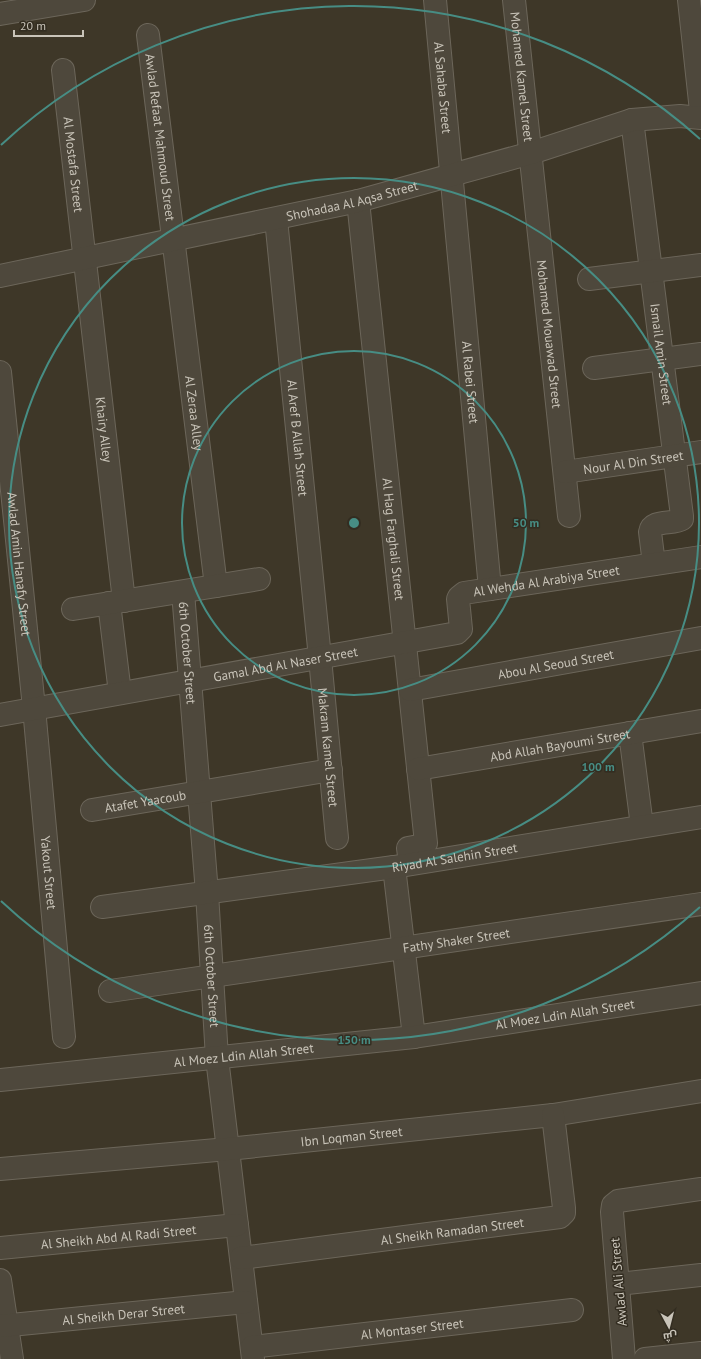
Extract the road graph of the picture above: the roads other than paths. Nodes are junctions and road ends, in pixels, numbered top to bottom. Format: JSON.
{"nodes":[{"id":1,"x":84,"y":0,"type":"edge"},
{"id":2,"x":435,"y":0,"type":"edge"},
{"id":3,"x":514,"y":0,"type":"edge"},
{"id":4,"x":689,"y":0,"type":"edge"},
{"id":5,"x":0,"y":14,"type":"edge"},
{"id":6,"x":148,"y":35,"type":"dead end"},
{"id":7,"x":63,"y":70,"type":"dead end"},
{"id":8,"x":701,"y":111,"type":"edge"},
{"id":9,"x":701,"y":118,"type":"edge"},
{"id":10,"x":632,"y":120,"type":"junction"},
{"id":11,"x":531,"y":153,"type":"junction"},
{"id":12,"x":451,"y":176,"type":"junction"},
{"id":13,"x":358,"y":201,"type":"junction"},
{"id":14,"x":276,"y":219,"type":"junction"},
{"id":15,"x":173,"y":239,"type":"junction"},
{"id":16,"x":85,"y":258,"type":"junction"},
{"id":17,"x":701,"y":265,"type":"edge"},
{"id":18,"x":651,"y":272,"type":"junction"},
{"id":19,"x":0,"y":276,"type":"edge"},
{"id":20,"x":589,"y":279,"type":"dead end"},
{"id":21,"x":701,"y":354,"type":"edge"},
{"id":22,"x":662,"y":359,"type":"junction"},
{"id":23,"x":594,"y":368,"type":"dead end"},
{"id":24,"x":0,"y":372,"type":"edge"},
{"id":25,"x":701,"y":452,"type":"edge"},
{"id":26,"x":675,"y":456,"type":"junction"},
{"id":27,"x":565,"y":472,"type":"junction"},
{"id":28,"x":569,"y":516,"type":"dead end"},
{"id":29,"x":701,"y":557,"type":"edge"},
{"id":30,"x":654,"y":564,"type":"junction"},
{"id":31,"x":258,"y":579,"type":"dead end"},
{"id":32,"x":216,"y":586,"type":"junction"},
{"id":33,"x":490,"y":589,"type":"junction"},
{"id":34,"x":183,"y":592,"type":"junction"},
{"id":35,"x":116,"y":602,"type":"junction"},
{"id":36,"x":73,"y":609,"type":"dead end"},
{"id":37,"x":701,"y":638,"type":"edge"},
{"id":38,"x":405,"y":642,"type":"junction"},
{"id":39,"x":320,"y":658,"type":"junction"},
{"id":40,"x":191,"y":681,"type":"junction"},
{"id":41,"x":410,"y":690,"type":"junction"},
{"id":42,"x":120,"y":693,"type":"junction"},
{"id":43,"x":34,"y":708,"type":"junction"},
{"id":44,"x":0,"y":715,"type":"edge"},
{"id":45,"x":701,"y":721,"type":"edge"},
{"id":46,"x":630,"y":733,"type":"junction"},
{"id":47,"x":418,"y":769,"type":"junction"},
{"id":48,"x":330,"y":770,"type":"junction"},
{"id":49,"x":199,"y":792,"type":"junction"},
{"id":50,"x":92,"y":810,"type":"dead end"},
{"id":51,"x":701,"y":817,"type":"edge"},
{"id":52,"x":642,"y":826,"type":"junction"},
{"id":53,"x":337,"y":838,"type":"dead end"},
{"id":54,"x":402,"y":865,"type":"junction"},
{"id":55,"x":206,"y":893,"type":"junction"},
{"id":56,"x":701,"y":904,"type":"edge"},
{"id":57,"x":102,"y":907,"type":"dead end"},
{"id":58,"x":403,"y":948,"type":"junction"},
{"id":59,"x":212,"y":976,"type":"junction"},
{"id":60,"x":110,"y":991,"type":"dead end"},
{"id":61,"x":701,"y":994,"type":"edge"},
{"id":62,"x":64,"y":1037,"type":"dead end"},
{"id":63,"x":414,"y":1037,"type":"junction"},
{"id":64,"x":217,"y":1058,"type":"junction"},
{"id":65,"x":0,"y":1080,"type":"edge"},
{"id":66,"x":701,"y":1091,"type":"edge"},
{"id":67,"x":553,"y":1115,"type":"junction"},
{"id":68,"x":228,"y":1149,"type":"junction"},
{"id":69,"x":0,"y":1169,"type":"edge"},
{"id":70,"x":701,"y":1189,"type":"edge"},
{"id":71,"x":237,"y":1225,"type":"junction"},
{"id":72,"x":0,"y":1248,"type":"edge"},
{"id":73,"x":241,"y":1258,"type":"junction"},
{"id":74,"x":701,"y":1275,"type":"edge"},
{"id":75,"x":0,"y":1280,"type":"edge"},
{"id":76,"x":618,"y":1284,"type":"junction"},
{"id":77,"x":246,"y":1302,"type":"junction"},
{"id":78,"x":572,"y":1310,"type":"dead end"},
{"id":79,"x":4,"y":1326,"type":"edge"},
{"id":80,"x":252,"y":1353,"type":"edge"},
{"id":81,"x":701,"y":1353,"type":"edge"},
{"id":82,"x":12,"y":1359,"type":"edge"},
{"id":83,"x":624,"y":1359,"type":"edge"},
{"id":84,"x":645,"y":1359,"type":"edge"}],
"edges":[{"from":1,"to":5,"type":"street"},
{"from":2,"to":12,"type":"street","name":"Al Sahaba Street"},
{"from":3,"to":11,"type":"street","name":"Mohamed Kamel Street"},
{"from":4,"to":8,"type":"street"},
{"from":6,"to":15,"type":"street","name":"Awlad Refaat Mahmoud Street"},
{"from":7,"to":16,"type":"street","name":"Al Mostafa Street"},
{"from":9,"to":10,"type":"street","name":"Shohadaa Al Aqsa Street"},
{"from":10,"to":11,"type":"street","name":"Shohadaa Al Aqsa Street"},
{"from":10,"to":18,"type":"street","name":"Ismail Amin Street"},
{"from":11,"to":12,"type":"street","name":"Shohadaa Al Aqsa Street"},
{"from":11,"to":27,"type":"street","name":"Mohamed Mouawad Street"},
{"from":12,"to":13,"type":"street","name":"Shohadaa Al Aqsa Street"},
{"from":12,"to":33,"type":"street","name":"Al Rabei Street"},
{"from":13,"to":14,"type":"street","name":"Shohadaa Al Aqsa Street"},
{"from":13,"to":38,"type":"street","name":"Al Hag Farghali Street"},
{"from":14,"to":15,"type":"street","name":"Shohadaa Al Aqsa Street"},
{"from":14,"to":39,"type":"street","name":"Al Aref B Allah Street"},
{"from":15,"to":16,"type":"street","name":"Shohadaa Al Aqsa Street"},
{"from":15,"to":32,"type":"street","name":"Al Zeraa Alley"},
{"from":16,"to":19,"type":"street","name":"Shohadaa Al Aqsa Street"},
{"from":16,"to":35,"type":"street","name":"Khairy Alley"},
{"from":17,"to":18,"type":"street"},
{"from":18,"to":20,"type":"street"},
{"from":18,"to":22,"type":"street","name":"Ismail Amin Street"},
{"from":21,"to":22,"type":"street"},
{"from":22,"to":23,"type":"street"},
{"from":22,"to":26,"type":"street","name":"Ismail Amin Street"},
{"from":24,"to":43,"type":"street","name":"Awlad Amin Hanafy Street"},
{"from":25,"to":26,"type":"street","name":"Nour Al Din Street"},
{"from":26,"to":27,"type":"street","name":"Nour Al Din Street"},
{"from":26,"to":30,"type":"street","name":"Ismail Amin Street"},
{"from":27,"to":28,"type":"street","name":"Mohamed Mouawad Street"},
{"from":29,"to":30,"type":"street","name":"Al Wehda Al Arabiya Street"},
{"from":30,"to":33,"type":"street","name":"Al Wehda Al Arabiya Street"},
{"from":31,"to":32,"type":"street"},
{"from":32,"to":34,"type":"street"},
{"from":33,"to":38,"type":"street","name":"Al Wehda Al Arabiya Street"},
{"from":34,"to":35,"type":"street"},
{"from":34,"to":40,"type":"street","name":"6th October Street"},
{"from":35,"to":36,"type":"street"},
{"from":35,"to":42,"type":"street","name":"Khairy Alley"},
{"from":37,"to":41,"type":"street","name":"Abou Al Seoud Street"},
{"from":38,"to":39,"type":"street","name":"Gamal Abd Al Naser Street"},
{"from":38,"to":41,"type":"street","name":"Al Hag Farghali Street"},
{"from":39,"to":40,"type":"street","name":"Gamal Abd Al Naser Street"},
{"from":39,"to":48,"type":"street","name":"Makram Kamel Street"},
{"from":40,"to":42,"type":"street","name":"Gamal Abd Al Naser Street"},
{"from":40,"to":49,"type":"street","name":"6th October Street"},
{"from":41,"to":47,"type":"street","name":"Al Hag Farghali Street"},
{"from":42,"to":43,"type":"street","name":"Gamal Abd Al Naser Street"},
{"from":43,"to":44,"type":"street","name":"Gamal Abd Al Naser Street"},
{"from":43,"to":62,"type":"street","name":"Yakout Street"},
{"from":45,"to":46,"type":"street","name":"Abd Allah Bayoumi Street"},
{"from":46,"to":47,"type":"street","name":"Abd Allah Bayoumi Street"},
{"from":46,"to":52,"type":"street"},
{"from":47,"to":54,"type":"street","name":"Al Hag Farghali Street"},
{"from":48,"to":49,"type":"street","name":"Atafet Yaacoub"},
{"from":48,"to":53,"type":"street","name":"Makram Kamel Street"},
{"from":49,"to":50,"type":"street","name":"Atafet Yaacoub"},
{"from":49,"to":55,"type":"street","name":"6th October Street"},
{"from":51,"to":52,"type":"street","name":"Riyad Al Salehin Street"},
{"from":52,"to":54,"type":"street","name":"Riyad Al Salehin Street"},
{"from":54,"to":55,"type":"street","name":"Riyad Al Salehin Street"},
{"from":54,"to":58,"type":"street"},
{"from":55,"to":57,"type":"street","name":"Riyad Al Salehin Street"},
{"from":55,"to":59,"type":"street","name":"6th October Street"},
{"from":56,"to":58,"type":"street","name":"Fathy Shaker Street"},
{"from":58,"to":59,"type":"street","name":"Fathy Shaker Street"},
{"from":58,"to":63,"type":"street"},
{"from":59,"to":60,"type":"street","name":"Fathy Shaker Street"},
{"from":59,"to":64,"type":"street","name":"6th October Street"},
{"from":61,"to":63,"type":"street","name":"Al Moez Ldin Allah Street"},
{"from":63,"to":64,"type":"street","name":"Al Moez Ldin Allah Street"},
{"from":64,"to":65,"type":"street","name":"Al Moez Ldin Allah Street"},
{"from":64,"to":68,"type":"street","name":"6th October Street"},
{"from":66,"to":67,"type":"street","name":"Ibn Loqman Street"},
{"from":67,"to":68,"type":"street","name":"Ibn Loqman Street"},
{"from":67,"to":73,"type":"street","name":"Al Sheikh Ramadan Street"},
{"from":68,"to":69,"type":"street","name":"Ibn Loqman Street"},
{"from":68,"to":71,"type":"street","name":"6th October Street"},
{"from":70,"to":76,"type":"street","name":"Awlad Ali Street"},
{"from":71,"to":72,"type":"street","name":"Al Sheikh Abd Al Radi Street"},
{"from":71,"to":73,"type":"street","name":"6th October Street"},
{"from":73,"to":77,"type":"street","name":"6th October Street"},
{"from":74,"to":76,"type":"street"},
{"from":75,"to":79,"type":"street"},
{"from":76,"to":83,"type":"street","name":"Awlad Ali Street"},
{"from":77,"to":79,"type":"street","name":"Al Sheikh Derar Street"},
{"from":77,"to":80,"type":"street","name":"6th October Street"},
{"from":78,"to":80,"type":"street","name":"Al Montaser Street"},
{"from":79,"to":82,"type":"street"},
{"from":81,"to":84,"type":"street"}]}
